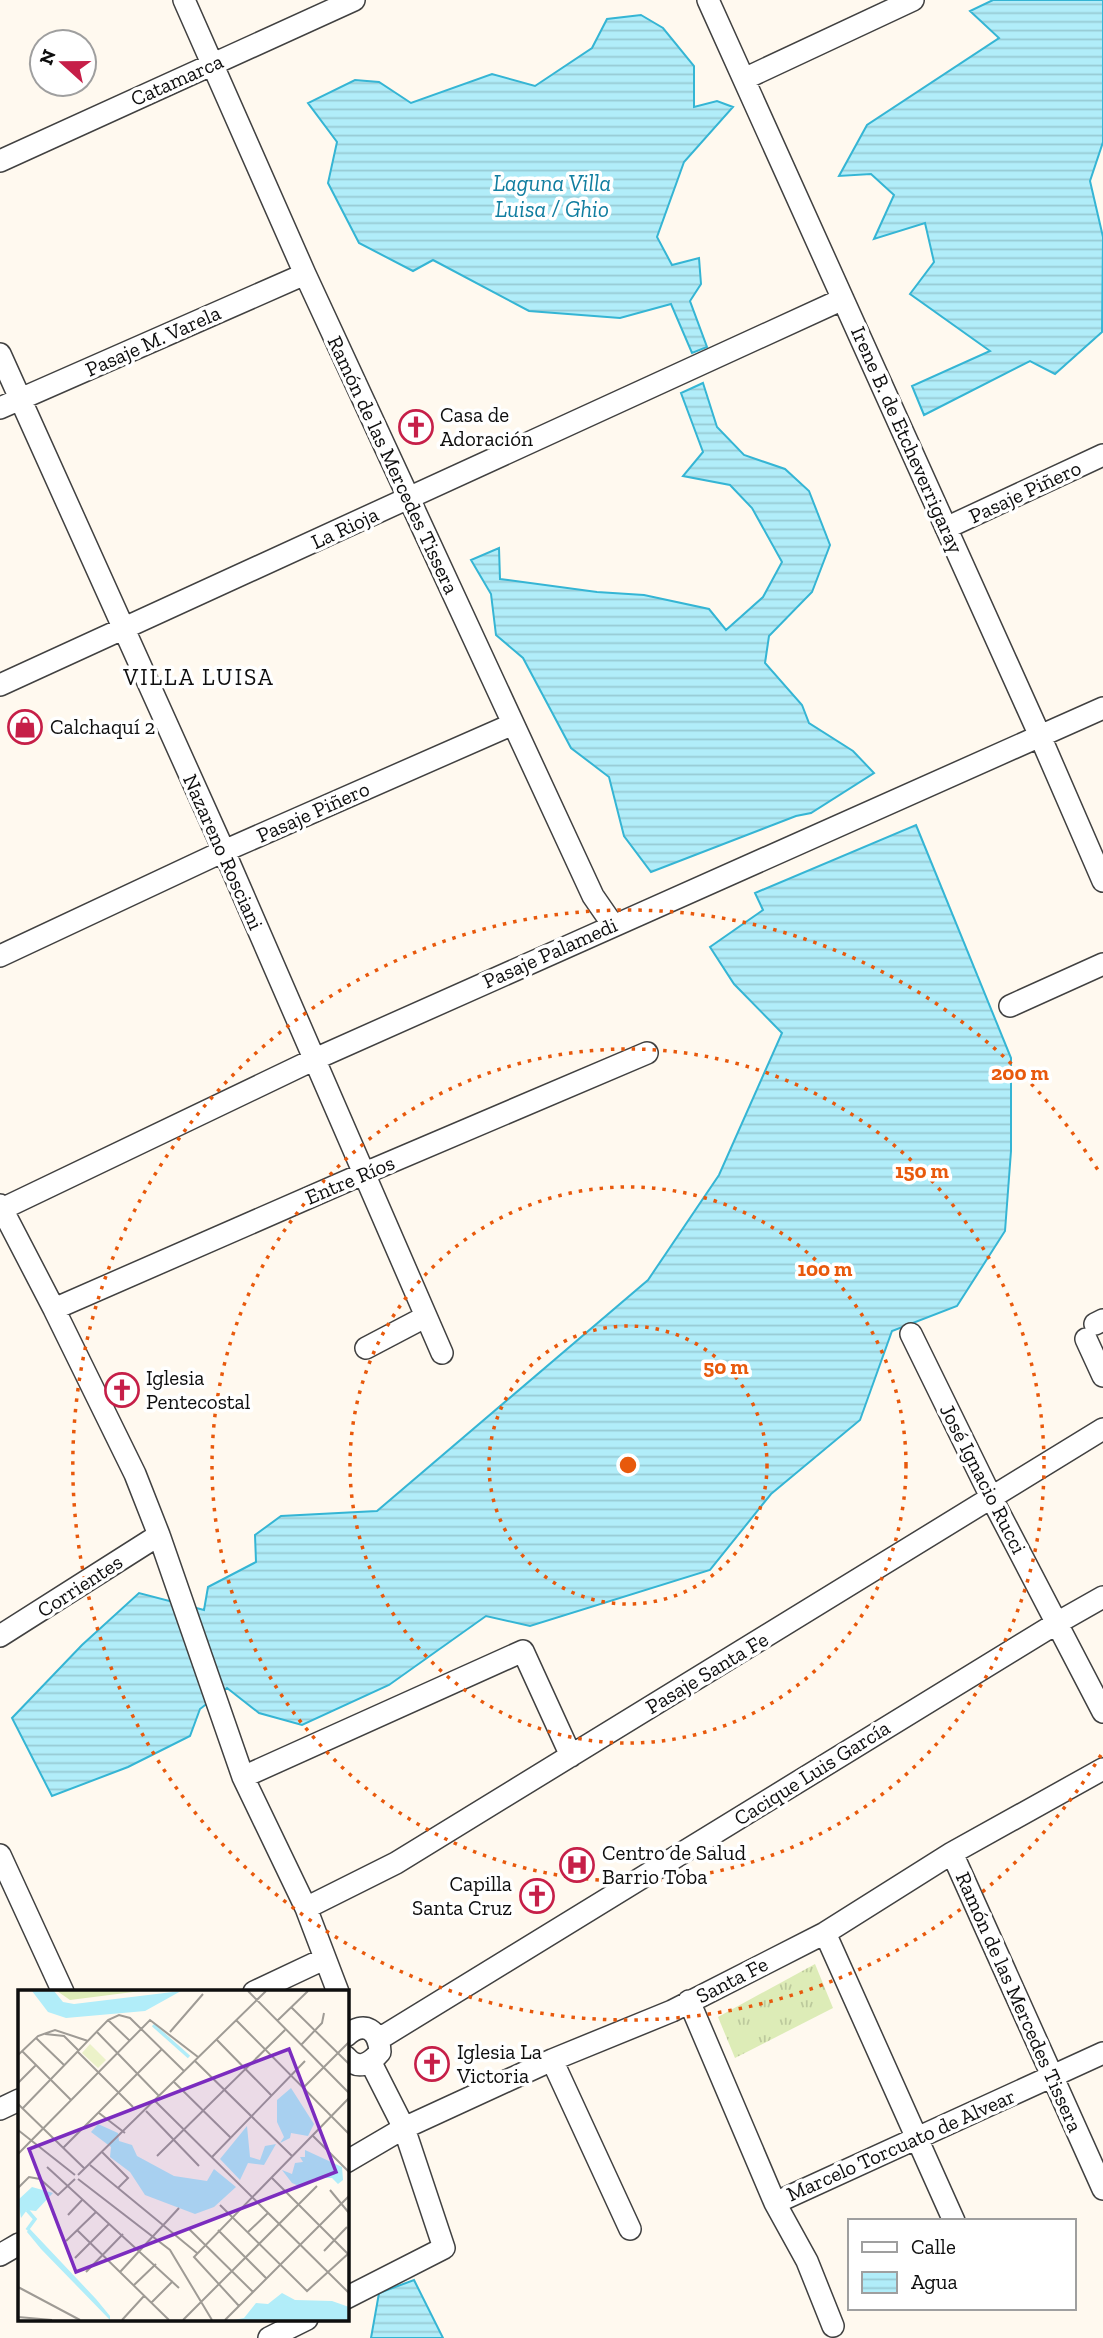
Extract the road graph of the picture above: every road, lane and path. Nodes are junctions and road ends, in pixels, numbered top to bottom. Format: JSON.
{"nodes":[{"id":1,"x":184,"y":0,"type":"edge"},
{"id":2,"x":708,"y":0,"type":"edge"},
{"id":3,"x":913,"y":0,"type":"edge"},
{"id":4,"x":347,"y":1,"type":"edge"},
{"id":5,"x":213,"y":64,"type":"junction"},
{"id":6,"x":744,"y":79,"type":"junction"},
{"id":7,"x":0,"y":161,"type":"edge"},
{"id":8,"x":305,"y":274,"type":"junction"},
{"id":9,"x":843,"y":299,"type":"junction"},
{"id":10,"x":0,"y":354,"type":"edge"},
{"id":11,"x":20,"y":399,"type":"junction"},
{"id":12,"x":0,"y":408,"type":"edge"},
{"id":13,"x":1103,"y":456,"type":"edge"},
{"id":14,"x":408,"y":498,"type":"junction"},
{"id":15,"x":946,"y":528,"type":"junction"},
{"id":16,"x":123,"y":630,"type":"junction"},
{"id":17,"x":0,"y":685,"type":"edge"},
{"id":18,"x":1103,"y":708,"type":"edge"},
{"id":19,"x":513,"y":724,"type":"junction"},
{"id":20,"x":1040,"y":736,"type":"junction"},
{"id":21,"x":224,"y":852,"type":"junction"},
{"id":22,"x":1103,"y":881,"type":"edge"},
{"id":23,"x":613,"y":925,"type":"junction"},
{"id":24,"x":0,"y":956,"type":"edge"},
{"id":25,"x":1103,"y":964,"type":"edge"},
{"id":26,"x":1010,"y":1006,"type":"dead end"},
{"id":27,"x":647,"y":1054,"type":"dead end"},
{"id":28,"x":315,"y":1059,"type":"junction"},
{"id":29,"x":365,"y":1173,"type":"junction"},
{"id":30,"x":1,"y":1207,"type":"edge"},
{"id":31,"x":54,"y":1309,"type":"junction"},
{"id":32,"x":425,"y":1317,"type":"junction"},
{"id":33,"x":1095,"y":1328,"type":"edge"},
{"id":34,"x":911,"y":1334,"type":"dead end"},
{"id":35,"x":366,"y":1348,"type":"dead end"},
{"id":36,"x":442,"y":1353,"type":"dead end"},
{"id":37,"x":1103,"y":1376,"type":"edge"},
{"id":38,"x":1103,"y":1429,"type":"edge"},
{"id":39,"x":992,"y":1499,"type":"junction"},
{"id":40,"x":159,"y":1535,"type":"junction"},
{"id":41,"x":1103,"y":1597,"type":"edge"},
{"id":42,"x":1056,"y":1622,"type":"junction"},
{"id":43,"x":0,"y":1636,"type":"edge"},
{"id":44,"x":1103,"y":1712,"type":"edge"},
{"id":45,"x":570,"y":1756,"type":"junction"},
{"id":46,"x":1103,"y":1769,"type":"edge"},
{"id":47,"x":243,"y":1777,"type":"junction"},
{"id":48,"x":952,"y":1853,"type":"junction"},
{"id":49,"x":0,"y":1855,"type":"edge"},
{"id":50,"x":306,"y":1908,"type":"junction"},
{"id":51,"x":825,"y":1933,"type":"junction"},
{"id":52,"x":324,"y":1959,"type":"junction"},
{"id":53,"x":62,"y":1990,"type":"edge"},
{"id":54,"x":258,"y":1990,"type":"edge"},
{"id":55,"x":337,"y":1990,"type":"edge"},
{"id":56,"x":689,"y":2001,"type":"junction"},
{"id":57,"x":349,"y":2026,"type":"edge"},
{"id":58,"x":379,"y":2039,"type":"junction"},
{"id":59,"x":1103,"y":2053,"type":"edge"},
{"id":60,"x":348,"y":2059,"type":"edge"},
{"id":61,"x":552,"y":2060,"type":"junction"},
{"id":62,"x":371,"y":2063,"type":"junction"},
{"id":63,"x":1051,"y":2077,"type":"junction"},
{"id":64,"x":18,"y":2101,"type":"edge"},
{"id":65,"x":0,"y":2109,"type":"edge"},
{"id":66,"x":404,"y":2128,"type":"junction"},
{"id":67,"x":918,"y":2138,"type":"junction"},
{"id":68,"x":348,"y":2161,"type":"edge"},
{"id":69,"x":1103,"y":2189,"type":"edge"},
{"id":70,"x":775,"y":2203,"type":"junction"},
{"id":71,"x":953,"y":2219,"type":"edge"},
{"id":72,"x":630,"y":2229,"type":"dead end"},
{"id":73,"x":18,"y":2245,"type":"edge"},
{"id":74,"x":0,"y":2255,"type":"edge"},
{"id":75,"x":348,"y":2297,"type":"edge"},
{"id":76,"x":305,"y":2320,"type":"edge"},
{"id":77,"x":833,"y":2326,"type":"dead end"},
{"id":78,"x":270,"y":2338,"type":"edge"}],
"edges":[{"from":1,"to":5,"type":"street","name":"Ramón de las Mercedes Tissera"},
{"from":2,"to":6,"type":"street","name":"Irene B. de Etcheverrigaray"},
{"from":3,"to":6,"type":"street"},
{"from":4,"to":5,"type":"street","name":"Catamarca"},
{"from":5,"to":7,"type":"street","name":"Catamarca"},
{"from":5,"to":8,"type":"street","name":"Ramón de las Mercedes Tissera"},
{"from":6,"to":9,"type":"street","name":"Irene B. de Etcheverrigaray"},
{"from":8,"to":11,"type":"street","name":"Pasaje M. Varela"},
{"from":8,"to":14,"type":"street","name":"Ramón de las Mercedes Tissera"},
{"from":9,"to":14,"type":"street","name":"La Rioja"},
{"from":9,"to":15,"type":"street","name":"Irene B. de Etcheverrigaray"},
{"from":10,"to":11,"type":"street","name":"Nazareno Rosciani"},
{"from":11,"to":12,"type":"street","name":"Pasaje M. Varela"},
{"from":11,"to":16,"type":"street","name":"Nazareno Rosciani"},
{"from":13,"to":15,"type":"street","name":"Pasaje Piñero"},
{"from":14,"to":16,"type":"street","name":"La Rioja"},
{"from":14,"to":19,"type":"street","name":"Ramón de las Mercedes Tissera"},
{"from":15,"to":20,"type":"street","name":"Irene B. de Etcheverrigaray"},
{"from":16,"to":17,"type":"street","name":"La Rioja"},
{"from":16,"to":21,"type":"street","name":"Nazareno Rosciani"},
{"from":18,"to":20,"type":"street","name":"Pasaje Palamedi"},
{"from":19,"to":21,"type":"street","name":"Pasaje Piñero"},
{"from":19,"to":23,"type":"street","name":"Ramón de las Mercedes Tissera"},
{"from":20,"to":22,"type":"street","name":"Irene B. de Etcheverrigaray"},
{"from":20,"to":23,"type":"street","name":"Pasaje Palamedi"},
{"from":21,"to":24,"type":"street","name":"Pasaje Piñero"},
{"from":21,"to":28,"type":"street","name":"Nazareno Rosciani"},
{"from":23,"to":28,"type":"street","name":"Pasaje Palamedi"},
{"from":25,"to":26,"type":"street"},
{"from":27,"to":29,"type":"street","name":"Entre Ríos"},
{"from":28,"to":29,"type":"street","name":"Nazareno Rosciani"},
{"from":28,"to":30,"type":"street","name":"Pasaje Palamedi"},
{"from":29,"to":31,"type":"street","name":"Entre Ríos"},
{"from":29,"to":32,"type":"street","name":"Nazareno Rosciani"},
{"from":30,"to":31,"type":"street"},
{"from":31,"to":40,"type":"street"},
{"from":32,"to":35,"type":"street"},
{"from":32,"to":36,"type":"street","name":"Nazareno Rosciani"},
{"from":33,"to":37,"type":"street"},
{"from":34,"to":39,"type":"street","name":"José Ignacio Rucci"},
{"from":38,"to":39,"type":"street","name":"Pasaje Santa Fe"},
{"from":39,"to":42,"type":"street","name":"José Ignacio Rucci"},
{"from":39,"to":45,"type":"street","name":"Pasaje Santa Fe"},
{"from":40,"to":43,"type":"street","name":"Corrientes"},
{"from":40,"to":47,"type":"street"},
{"from":41,"to":42,"type":"street","name":"Cacique Luis García"},
{"from":42,"to":44,"type":"street"},
{"from":42,"to":58,"type":"street","name":"Cacique Luis García"},
{"from":45,"to":47,"type":"street"},
{"from":45,"to":50,"type":"street","name":"Pasaje Santa Fe"},
{"from":46,"to":48,"type":"street","name":"Santa Fe"},
{"from":47,"to":50,"type":"street"},
{"from":48,"to":51,"type":"street","name":"Santa Fe"},
{"from":48,"to":63,"type":"street","name":"Ramón de las Mercedes Tissera"},
{"from":49,"to":53,"type":"street"},
{"from":50,"to":52,"type":"street"},
{"from":51,"to":56,"type":"street","name":"Santa Fe"},
{"from":51,"to":67,"type":"street"},
{"from":52,"to":54,"type":"street"},
{"from":52,"to":55,"type":"street"},
{"from":56,"to":61,"type":"street","name":"Santa Fe"},
{"from":56,"to":70,"type":"street"},
{"from":57,"to":58,"type":"street"},
{"from":58,"to":62,"type":"street"},
{"from":59,"to":63,"type":"street","name":"Marcelo Torcuato de Alvear"},
{"from":60,"to":62,"type":"street"},
{"from":61,"to":66,"type":"street","name":"Santa Fe"},
{"from":61,"to":72,"type":"street"},
{"from":62,"to":66,"type":"street"},
{"from":63,"to":67,"type":"street","name":"Marcelo Torcuato de Alvear"},
{"from":63,"to":69,"type":"street","name":"Ramón de las Mercedes Tissera"},
{"from":64,"to":65,"type":"street"},
{"from":66,"to":68,"type":"street","name":"Santa Fe"},
{"from":66,"to":75,"type":"street"},
{"from":67,"to":70,"type":"street","name":"Marcelo Torcuato de Alvear"},
{"from":67,"to":71,"type":"street"},
{"from":70,"to":77,"type":"street"},
{"from":73,"to":74,"type":"street"},
{"from":76,"to":78,"type":"street"}]}
